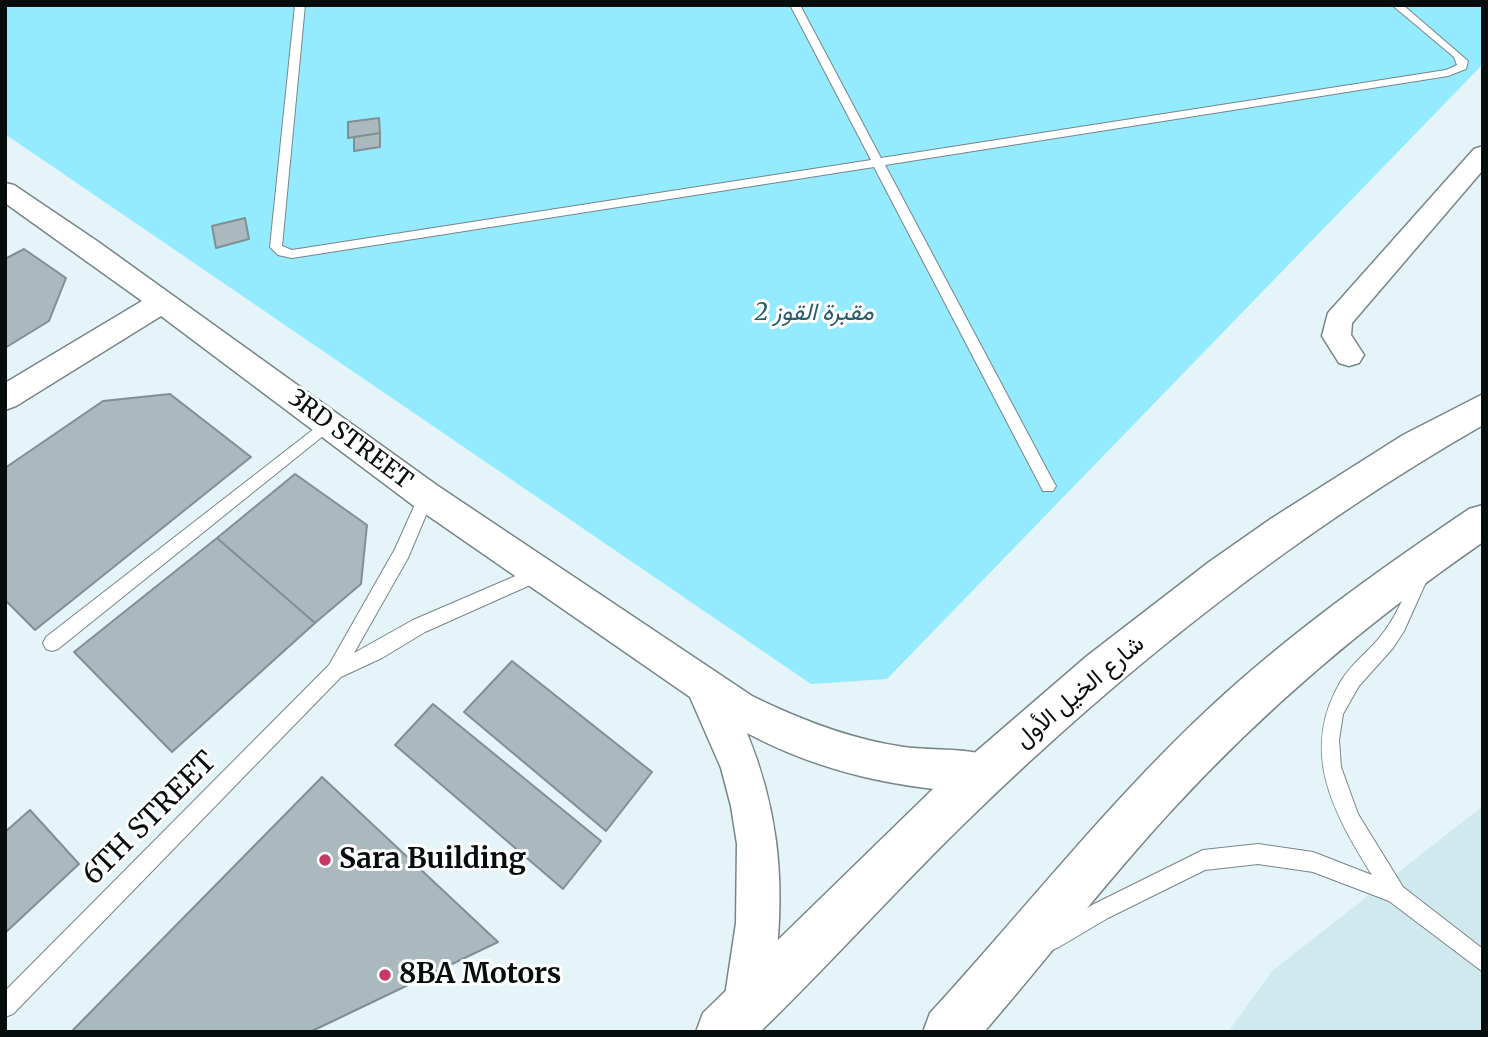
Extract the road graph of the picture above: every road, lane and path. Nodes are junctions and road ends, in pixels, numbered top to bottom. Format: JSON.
{"nodes":[{"id":1,"x":300,"y":5,"type":"edge"},
{"id":2,"x":795,"y":5,"type":"edge"},
{"id":3,"x":1396,"y":5,"type":"edge"},
{"id":4,"x":1483,"y":154,"type":"edge"},
{"id":5,"x":878,"y":164,"type":"junction"},
{"id":6,"x":5,"y":191,"type":"edge"},
{"id":7,"x":153,"y":295,"type":"junction"},
{"id":8,"x":1349,"y":355,"type":"dead end"},
{"id":9,"x":5,"y":382,"type":"edge"},
{"id":10,"x":5,"y":398,"type":"edge"},
{"id":11,"x":1483,"y":408,"type":"edge"},
{"id":12,"x":328,"y":424,"type":"junction"},
{"id":13,"x":1048,"y":486,"type":"dead end"},
{"id":14,"x":426,"y":496,"type":"junction"},
{"id":15,"x":1483,"y":521,"type":"edge"},
{"id":16,"x":1427,"y":558,"type":"junction"},
{"id":17,"x":540,"y":573,"type":"junction"},
{"id":18,"x":52,"y":643,"type":"dead end"},
{"id":19,"x":335,"y":671,"type":"junction"},
{"id":20,"x":700,"y":681,"type":"junction"},
{"id":21,"x":985,"y":773,"type":"junction"},
{"id":22,"x":1396,"y":894,"type":"junction"},
{"id":23,"x":1483,"y":962,"type":"edge"},
{"id":24,"x":1009,"y":965,"type":"junction"},
{"id":25,"x":5,"y":1006,"type":"edge"},
{"id":26,"x":734,"y":1021,"type":"edge"},
{"id":27,"x":948,"y":1032,"type":"edge"}],
"edges":[{"from":1,"to":5,"type":"lane"},
{"from":2,"to":5,"type":"lane"},
{"from":3,"to":5,"type":"lane"},
{"from":4,"to":8,"type":"street"},
{"from":5,"to":13,"type":"lane"},
{"from":6,"to":7,"type":"street","name":"3RD STREET"},
{"from":7,"to":9,"type":"street"},
{"from":7,"to":10,"type":"street"},
{"from":7,"to":12,"type":"street","name":"3RD STREET"},
{"from":11,"to":21,"type":"main road","name":"شارع الخيل الأول"},
{"from":12,"to":14,"type":"street","name":"3RD STREET"},
{"from":12,"to":18,"type":"lane"},
{"from":14,"to":17,"type":"street","name":"3RD STREET"},
{"from":14,"to":19,"type":"lane","name":"6TH STREET"},
{"from":15,"to":16,"type":"main road"},
{"from":16,"to":22,"type":"lane"},
{"from":16,"to":24,"type":"main road"},
{"from":17,"to":19,"type":"lane","name":"6TH STREET"},
{"from":17,"to":20,"type":"street","name":"3RD STREET"},
{"from":19,"to":25,"type":"lane","name":"6TH STREET"},
{"from":20,"to":21,"type":"street","name":"3RD STREET"},
{"from":20,"to":26,"type":"street"},
{"from":21,"to":26,"type":"main road","name":"شارع الخيل الأول"},
{"from":22,"to":23,"type":"lane"},
{"from":22,"to":24,"type":"lane"},
{"from":24,"to":27,"type":"main road"}]}
